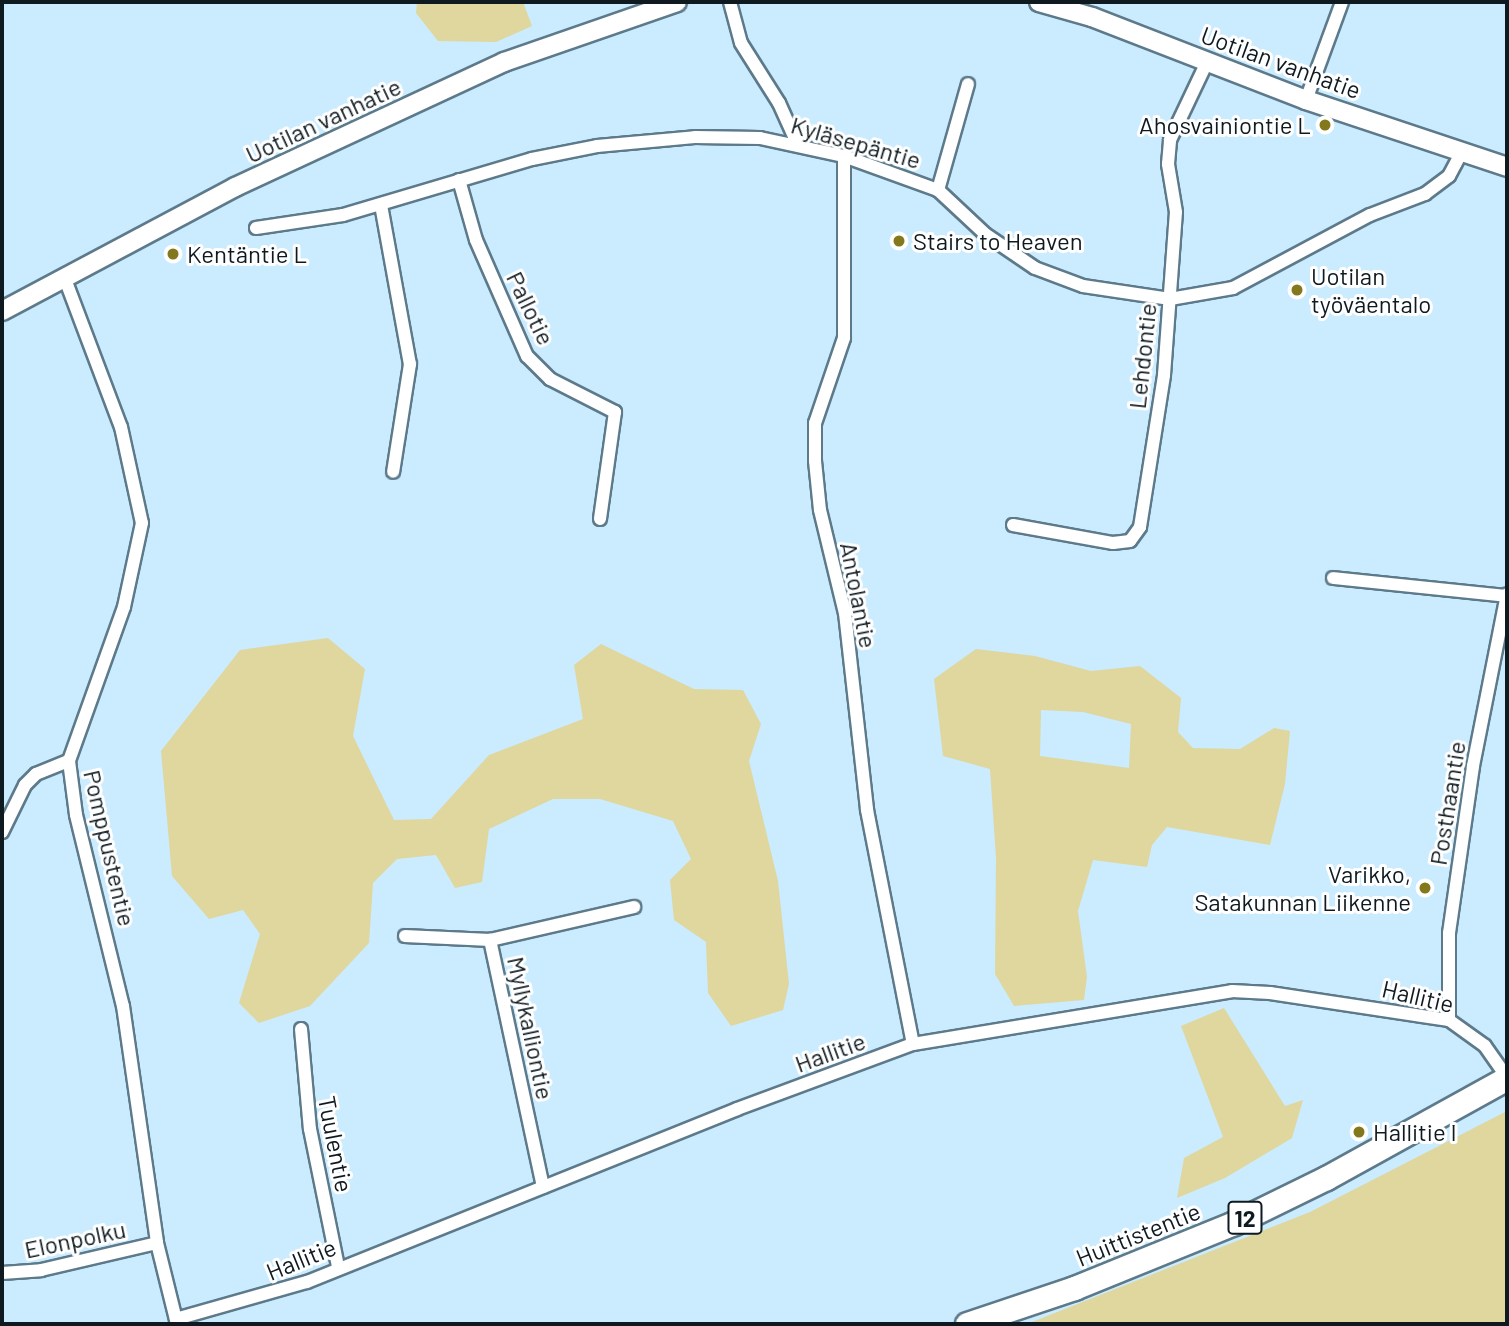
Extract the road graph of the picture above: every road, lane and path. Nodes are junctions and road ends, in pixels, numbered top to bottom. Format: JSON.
{"nodes":[{"id":1,"x":677,"y":2,"type":"edge"},
{"id":2,"x":730,"y":2,"type":"edge"},
{"id":3,"x":1039,"y":2,"type":"edge"},
{"id":4,"x":1342,"y":2,"type":"edge"},
{"id":5,"x":1207,"y":62,"type":"junction"},
{"id":6,"x":968,"y":84,"type":"dead end"},
{"id":7,"x":1306,"y":100,"type":"junction"},
{"id":8,"x":797,"y":143,"type":"junction"},
{"id":9,"x":1462,"y":152,"type":"junction"},
{"id":10,"x":844,"y":156,"type":"junction"},
{"id":11,"x":1507,"y":167,"type":"edge"},
{"id":12,"x":459,"y":180,"type":"junction"},
{"id":13,"x":938,"y":190,"type":"junction"},
{"id":14,"x":381,"y":205,"type":"junction"},
{"id":15,"x":256,"y":228,"type":"dead end"},
{"id":16,"x":65,"y":279,"type":"junction"},
{"id":17,"x":1170,"y":299,"type":"junction"},
{"id":18,"x":2,"y":312,"type":"edge"},
{"id":19,"x":393,"y":472,"type":"dead end"},
{"id":20,"x":600,"y":520,"type":"dead end"},
{"id":21,"x":1013,"y":525,"type":"dead end"},
{"id":22,"x":1333,"y":578,"type":"dead end"},
{"id":23,"x":1507,"y":595,"type":"edge"},
{"id":24,"x":69,"y":761,"type":"junction"},
{"id":25,"x":2,"y":831,"type":"edge"},
{"id":26,"x":634,"y":907,"type":"dead end"},
{"id":27,"x":405,"y":936,"type":"dead end"},
{"id":28,"x":490,"y":940,"type":"junction"},
{"id":29,"x":1449,"y":1020,"type":"junction"},
{"id":30,"x":301,"y":1029,"type":"dead end"},
{"id":31,"x":913,"y":1044,"type":"junction"},
{"id":32,"x":1507,"y":1078,"type":"edge"},
{"id":33,"x":543,"y":1187,"type":"junction"},
{"id":34,"x":157,"y":1243,"type":"junction"},
{"id":35,"x":338,"y":1267,"type":"junction"},
{"id":36,"x":2,"y":1273,"type":"edge"},
{"id":37,"x":177,"y":1321,"type":"edge"},
{"id":38,"x":967,"y":1324,"type":"edge"}],
"edges":[{"from":1,"to":16,"type":"main road","name":"Uotilan vanhatie"},
{"from":2,"to":8,"type":"street"},
{"from":3,"to":5,"type":"main road","name":"Uotilan vanhatie"},
{"from":4,"to":7,"type":"street"},
{"from":5,"to":7,"type":"main road","name":"Uotilan vanhatie"},
{"from":5,"to":17,"type":"street","name":"Lehdontie"},
{"from":6,"to":13,"type":"street"},
{"from":7,"to":9,"type":"main road","name":"Uotilan vanhatie"},
{"from":8,"to":10,"type":"street","name":"Kyläsepäntie"},
{"from":8,"to":12,"type":"street","name":"Kyläsepäntie"},
{"from":9,"to":11,"type":"main road","name":"Uotilan vanhatie"},
{"from":9,"to":17,"type":"street","name":"Kyläsepäntie"},
{"from":10,"to":13,"type":"street","name":"Kyläsepäntie"},
{"from":10,"to":31,"type":"street","name":"Antolantie"},
{"from":12,"to":14,"type":"street","name":"Kyläsepäntie"},
{"from":12,"to":20,"type":"street","name":"Pallotie"},
{"from":13,"to":17,"type":"street","name":"Kyläsepäntie"},
{"from":14,"to":15,"type":"street","name":"Kyläsepäntie"},
{"from":14,"to":19,"type":"street"},
{"from":16,"to":18,"type":"main road","name":"Uotilan vanhatie"},
{"from":16,"to":24,"type":"street","name":"Pomppustentie"},
{"from":17,"to":21,"type":"street","name":"Lehdontie"},
{"from":22,"to":23,"type":"street"},
{"from":23,"to":29,"type":"street","name":"Posthaantie"},
{"from":24,"to":25,"type":"street"},
{"from":24,"to":34,"type":"street","name":"Pomppustentie"},
{"from":26,"to":28,"type":"street","name":"Myllykalliontie"},
{"from":27,"to":28,"type":"street"},
{"from":28,"to":33,"type":"street","name":"Myllykalliontie"},
{"from":29,"to":31,"type":"street","name":"Hallitie"},
{"from":29,"to":32,"type":"street","name":"Hallitie"},
{"from":30,"to":35,"type":"street","name":"Tuulentie"},
{"from":31,"to":33,"type":"street","name":"Hallitie"},
{"from":32,"to":38,"type":"highway","name":"Huittistentie","number":"12"},
{"from":33,"to":35,"type":"street","name":"Hallitie"},
{"from":34,"to":36,"type":"street","name":"Elonpolku"},
{"from":34,"to":37,"type":"street","name":"Pomppustentie"},
{"from":35,"to":37,"type":"street","name":"Hallitie"}]}
